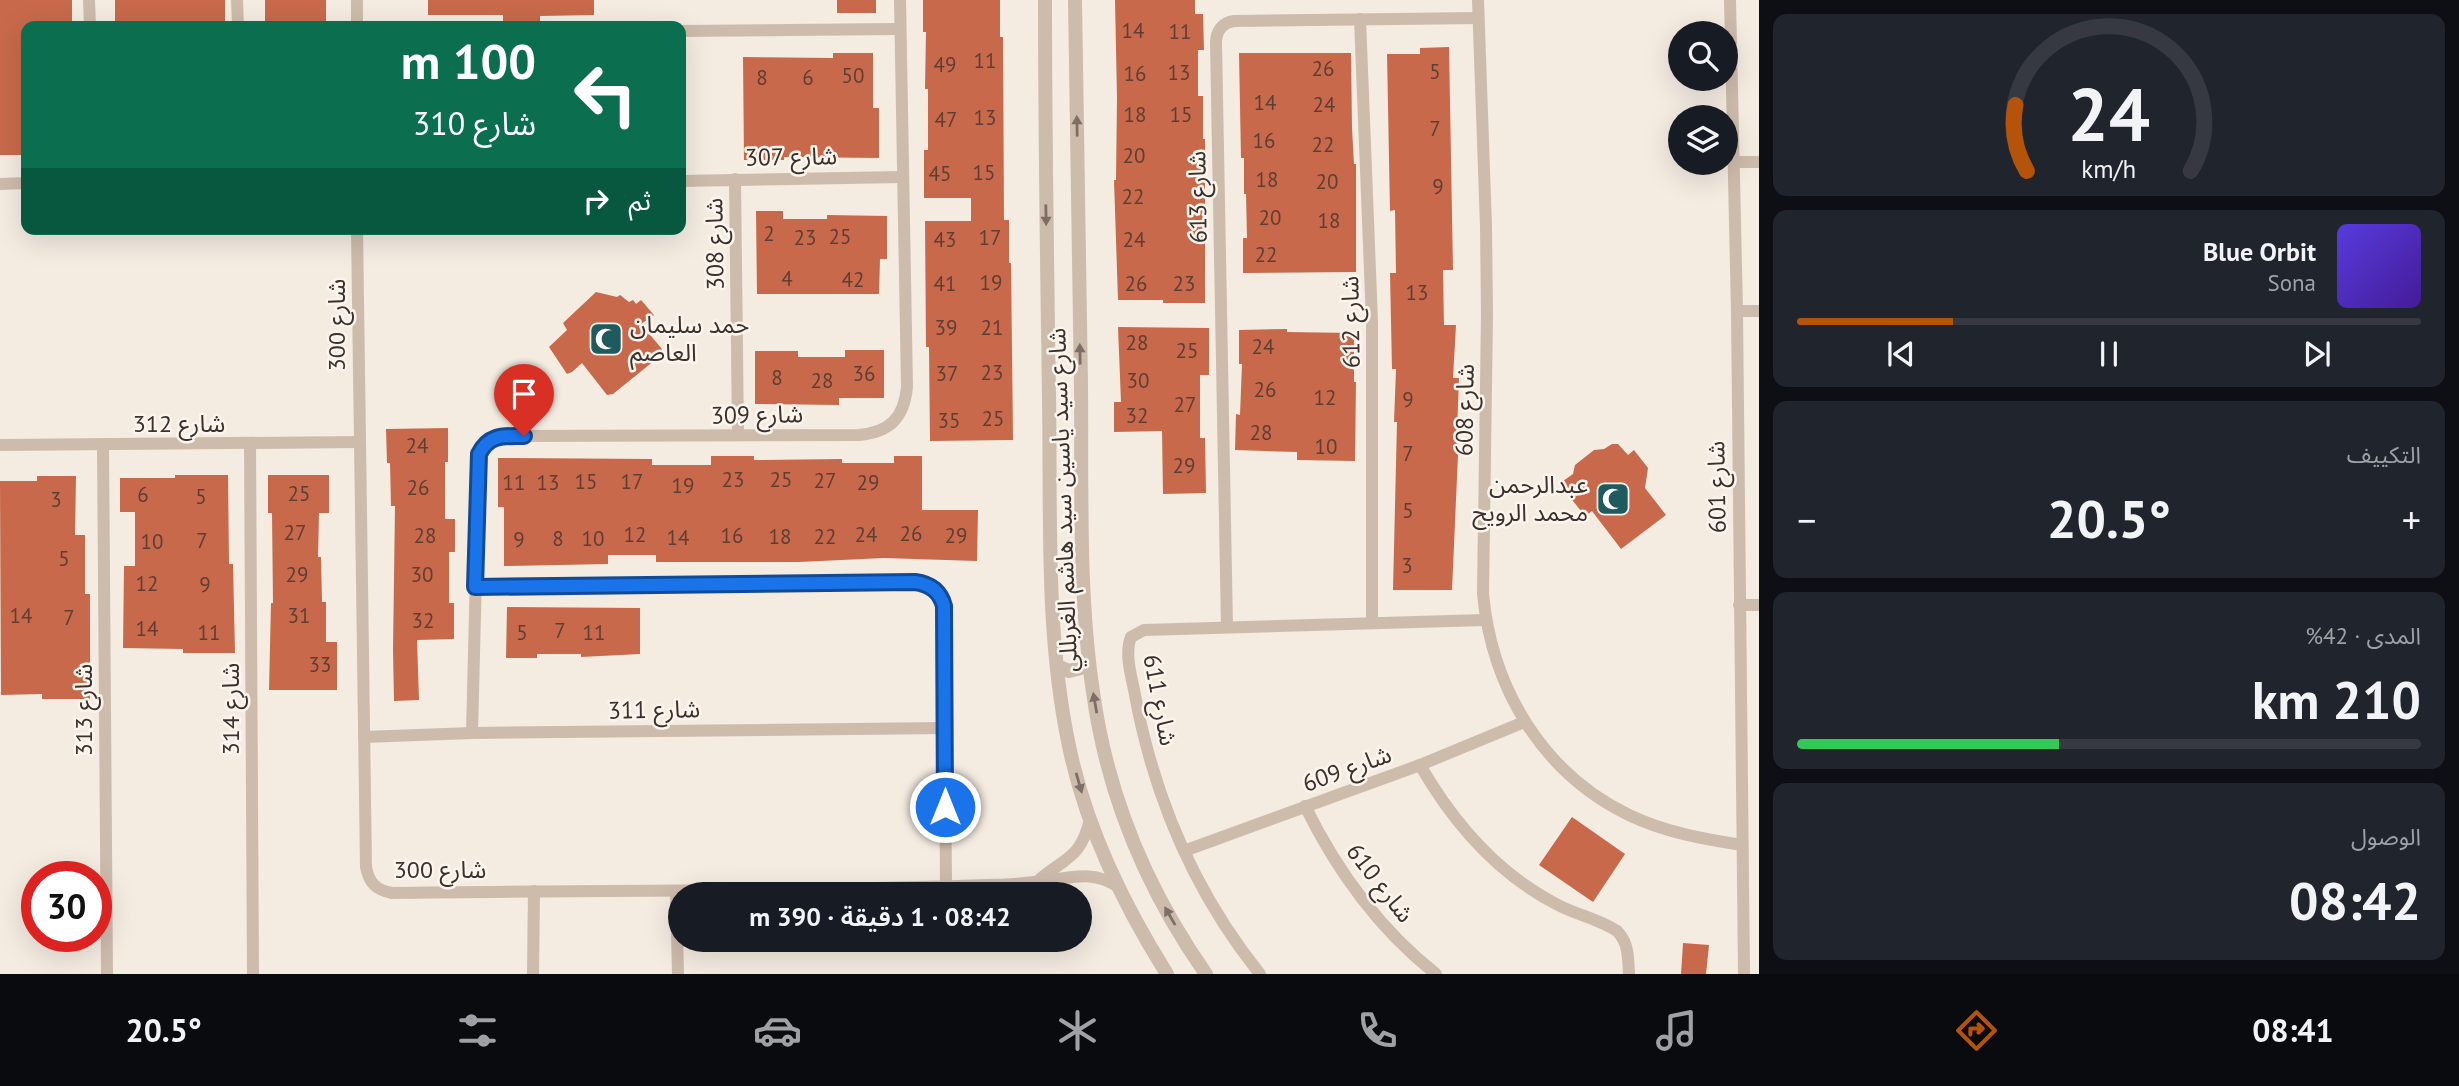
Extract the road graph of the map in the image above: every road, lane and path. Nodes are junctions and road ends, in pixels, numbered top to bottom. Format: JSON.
{"nodes":[{"id":1,"x":89,"y":0,"type":"edge"},
{"id":2,"x":237,"y":0,"type":"edge"},
{"id":3,"x":356,"y":0,"type":"edge"},
{"id":4,"x":901,"y":0,"type":"edge"},
{"id":5,"x":1045,"y":0,"type":"edge"},
{"id":6,"x":1075,"y":0,"type":"edge"},
{"id":7,"x":1478,"y":0,"type":"edge"},
{"id":8,"x":1730,"y":0,"type":"edge"},
{"id":9,"x":1478,"y":18,"type":"junction"},
{"id":10,"x":1360,"y":19,"type":"junction"},
{"id":11,"x":90,"y":21,"type":"edge"},
{"id":12,"x":238,"y":21,"type":"edge"},
{"id":13,"x":357,"y":21,"type":"edge"},
{"id":14,"x":900,"y":29,"type":"junction"},
{"id":15,"x":686,"y":31,"type":"edge"},
{"id":16,"x":1733,"y":105,"type":"edge"},
{"id":17,"x":1738,"y":162,"type":"edge"},
{"id":18,"x":1759,"y":162,"type":"edge"},
{"id":19,"x":1734,"y":175,"type":"edge"},
{"id":20,"x":902,"y":177,"type":"junction"},
{"id":21,"x":735,"y":179,"type":"junction"},
{"id":22,"x":686,"y":181,"type":"edge"},
{"id":23,"x":21,"y":183,"type":"edge"},
{"id":24,"x":0,"y":184,"type":"edge"},
{"id":25,"x":357,"y":235,"type":"edge"},
{"id":26,"x":1737,"y":311,"type":"junction"},
{"id":27,"x":1759,"y":311,"type":"edge"},
{"id":28,"x":738,"y":435,"type":"junction"},
{"id":29,"x":359,"y":442,"type":"junction"},
{"id":30,"x":250,"y":444,"type":"junction"},
{"id":31,"x":0,"y":445,"type":"edge"},
{"id":32,"x":103,"y":446,"type":"junction"},
{"id":33,"x":475,"y":587,"type":"junction"},
{"id":34,"x":1759,"y":605,"type":"edge"},
{"id":35,"x":1739,"y":606,"type":"junction"},
{"id":36,"x":1485,"y":620,"type":"junction"},
{"id":37,"x":1372,"y":623,"type":"junction"},
{"id":38,"x":1227,"y":627,"type":"junction"},
{"id":39,"x":1057,"y":666,"type":"junction"},
{"id":40,"x":1089,"y":666,"type":"junction"},
{"id":41,"x":1524,"y":722,"type":"junction"},
{"id":42,"x":944,"y":728,"type":"junction"},
{"id":43,"x":472,"y":733,"type":"junction"},
{"id":44,"x":364,"y":737,"type":"junction"},
{"id":45,"x":1420,"y":765,"type":"junction"},
{"id":46,"x":1305,"y":806,"type":"junction"},
{"id":47,"x":1090,"y":818,"type":"junction"},
{"id":48,"x":1742,"y":845,"type":"junction"},
{"id":49,"x":1184,"y":851,"type":"junction"},
{"id":50,"x":1039,"y":880,"type":"junction"},
{"id":51,"x":946,"y":882,"type":"edge"},
{"id":52,"x":1022,"y":882,"type":"edge"},
{"id":53,"x":1117,"y":886,"type":"junction"},
{"id":54,"x":534,"y":891,"type":"junction"},
{"id":55,"x":668,"y":891,"type":"edge"},
{"id":56,"x":677,"y":952,"type":"edge"},
{"id":57,"x":107,"y":974,"type":"edge"},
{"id":58,"x":253,"y":974,"type":"edge"},
{"id":59,"x":533,"y":974,"type":"edge"},
{"id":60,"x":678,"y":974,"type":"edge"},
{"id":61,"x":1167,"y":974,"type":"edge"},
{"id":62,"x":1206,"y":974,"type":"edge"},
{"id":63,"x":1260,"y":974,"type":"edge"},
{"id":64,"x":1436,"y":974,"type":"edge"},
{"id":65,"x":1629,"y":974,"type":"edge"},
{"id":66,"x":1744,"y":974,"type":"edge"}],
"edges":[{"from":1,"to":11,"type":"street"},
{"from":2,"to":12,"type":"street"},
{"from":3,"to":13,"type":"street"},
{"from":4,"to":14,"type":"street","name":"شارع 309"},
{"from":5,"to":39,"type":"street","name":"شارع سيد ياسين سيد هاشم الغربللي","one_way":true},
{"from":40,"to":6,"type":"street","name":"شارع سيد ياسين سيد هاشم الغربللي","one_way":true},
{"from":7,"to":9,"type":"street","name":"شارع 608"},
{"from":8,"to":16,"type":"street","name":"شارع 601"},
{"from":9,"to":10,"type":"street","name":"شارع 613"},
{"from":9,"to":36,"type":"street","name":"شارع 608"},
{"from":10,"to":37,"type":"street","name":"شارع 612"},
{"from":10,"to":38,"type":"street","name":"شارع 613"},
{"from":14,"to":15,"type":"street"},
{"from":14,"to":20,"type":"street","name":"شارع 309"},
{"from":17,"to":18,"type":"street"},
{"from":19,"to":26,"type":"street","name":"شارع 601"},
{"from":20,"to":21,"type":"street","name":"شارع 307"},
{"from":20,"to":28,"type":"street","name":"شارع 309"},
{"from":21,"to":22,"type":"street","name":"شارع 307"},
{"from":21,"to":28,"type":"street","name":"شارع 308"},
{"from":23,"to":24,"type":"street"},
{"from":25,"to":29,"type":"street","name":"شارع 300"},
{"from":26,"to":27,"type":"street"},
{"from":26,"to":35,"type":"street","name":"شارع 601"},
{"from":28,"to":33,"type":"street","name":"شارع 309"},
{"from":29,"to":30,"type":"street","name":"شارع 312"},
{"from":29,"to":44,"type":"street","name":"شارع 300"},
{"from":30,"to":32,"type":"street","name":"شارع 312"},
{"from":30,"to":58,"type":"street","name":"شارع 314"},
{"from":31,"to":32,"type":"street","name":"شارع 312"},
{"from":32,"to":57,"type":"street","name":"شارع 313"},
{"from":33,"to":42,"type":"street"},
{"from":33,"to":43,"type":"street","name":"شارع 309"},
{"from":34,"to":35,"type":"street"},
{"from":35,"to":48,"type":"street","name":"شارع 601"},
{"from":36,"to":37,"type":"street","name":"شارع 611"},
{"from":36,"to":41,"type":"street","name":"شارع 608"},
{"from":37,"to":38,"type":"street","name":"شارع 611"},
{"from":38,"to":49,"type":"street","name":"شارع 611"},
{"from":39,"to":40,"type":"street"},
{"from":39,"to":47,"type":"street","name":"شارع سيد ياسين سيد هاشم الغربللي","one_way":true},
{"from":62,"to":40,"type":"street","name":"شارع سيد ياسين سيد هاشم الغربللي","one_way":true},
{"from":41,"to":45,"type":"street","name":"شارع 609"},
{"from":41,"to":48,"type":"street","name":"شارع 608"},
{"from":42,"to":43,"type":"street","name":"شارع 311"},
{"from":42,"to":51,"type":"street"},
{"from":43,"to":44,"type":"street","name":"شارع 311"},
{"from":44,"to":54,"type":"street","name":"شارع 300"},
{"from":45,"to":46,"type":"street","name":"شارع 609"},
{"from":45,"to":65,"type":"street"},
{"from":46,"to":49,"type":"street","name":"شارع 609"},
{"from":46,"to":64,"type":"street","name":"شارع 610"},
{"from":47,"to":50,"type":"street","name":"شارع 300"},
{"from":47,"to":53,"type":"street","name":"شارع سيد ياسين سيد هاشم الغربللي"},
{"from":48,"to":66,"type":"street","name":"شارع 601"},
{"from":49,"to":63,"type":"street","name":"شارع 611"},
{"from":50,"to":52,"type":"street","name":"شارع 300"},
{"from":50,"to":53,"type":"street","name":"شارع 300"},
{"from":53,"to":61,"type":"street","name":"شارع سيد ياسين سيد هاشم الغربللي"},
{"from":54,"to":55,"type":"street","name":"شارع 300"},
{"from":54,"to":59,"type":"street"},
{"from":56,"to":60,"type":"street"}]}
